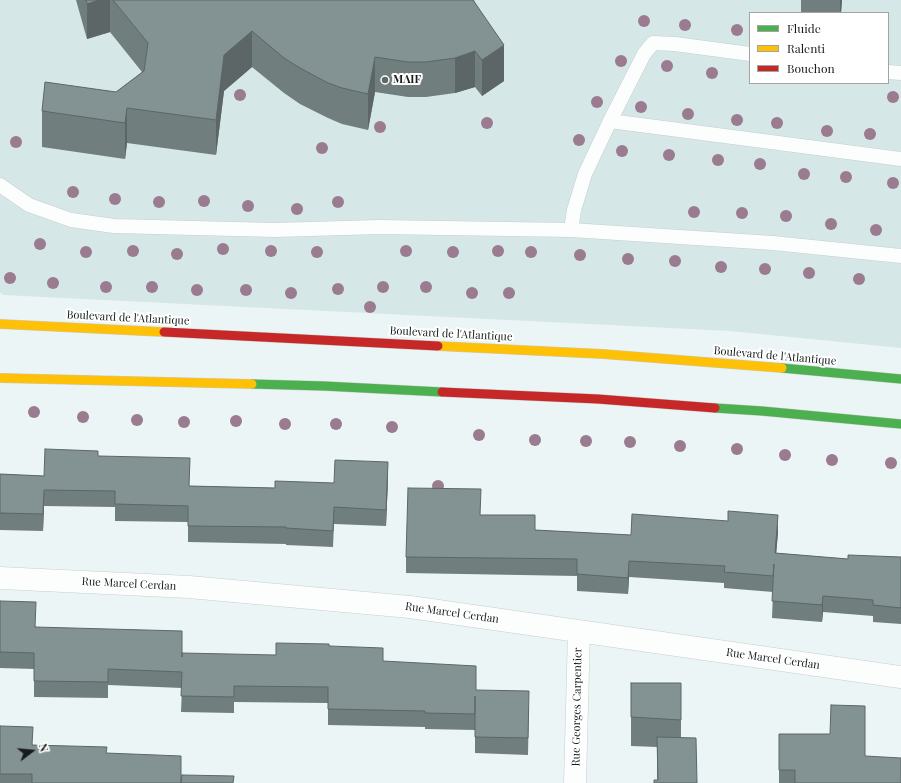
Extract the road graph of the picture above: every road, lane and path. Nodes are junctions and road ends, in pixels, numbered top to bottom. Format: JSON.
{"nodes":[{"id":1,"x":749,"y":54,"type":"edge"},
{"id":2,"x":889,"y":72,"type":"edge"},
{"id":3,"x":901,"y":73,"type":"edge"},
{"id":4,"x":610,"y":121,"type":"junction"},
{"id":5,"x":901,"y":159,"type":"edge"},
{"id":6,"x":0,"y":185,"type":"edge"},
{"id":7,"x":571,"y":230,"type":"junction"},
{"id":8,"x":901,"y":256,"type":"edge"},
{"id":9,"x":0,"y":324,"type":"edge"},
{"id":10,"x":0,"y":378,"type":"edge"},
{"id":11,"x":901,"y":379,"type":"edge"},
{"id":12,"x":901,"y":424,"type":"edge"},
{"id":13,"x":0,"y":578,"type":"edge"},
{"id":14,"x":579,"y":632,"type":"junction"},
{"id":15,"x":901,"y":677,"type":"edge"},
{"id":16,"x":575,"y":783,"type":"edge"}],
"edges":[{"from":1,"to":4,"type":"lane"},
{"from":2,"to":3,"type":"lane"},
{"from":4,"to":5,"type":"lane"},
{"from":4,"to":7,"type":"lane"},
{"from":6,"to":7,"type":"lane"},
{"from":7,"to":8,"type":"lane"},
{"from":9,"to":11,"type":"main road","name":"Boulevard de l'Atlantique"},
{"from":10,"to":12,"type":"main road"},
{"from":13,"to":14,"type":"street","name":"Rue Marcel Cerdan"},
{"from":14,"to":15,"type":"street","name":"Rue Marcel Cerdan"},
{"from":14,"to":16,"type":"street","name":"Rue Georges Carpentier"}]}
